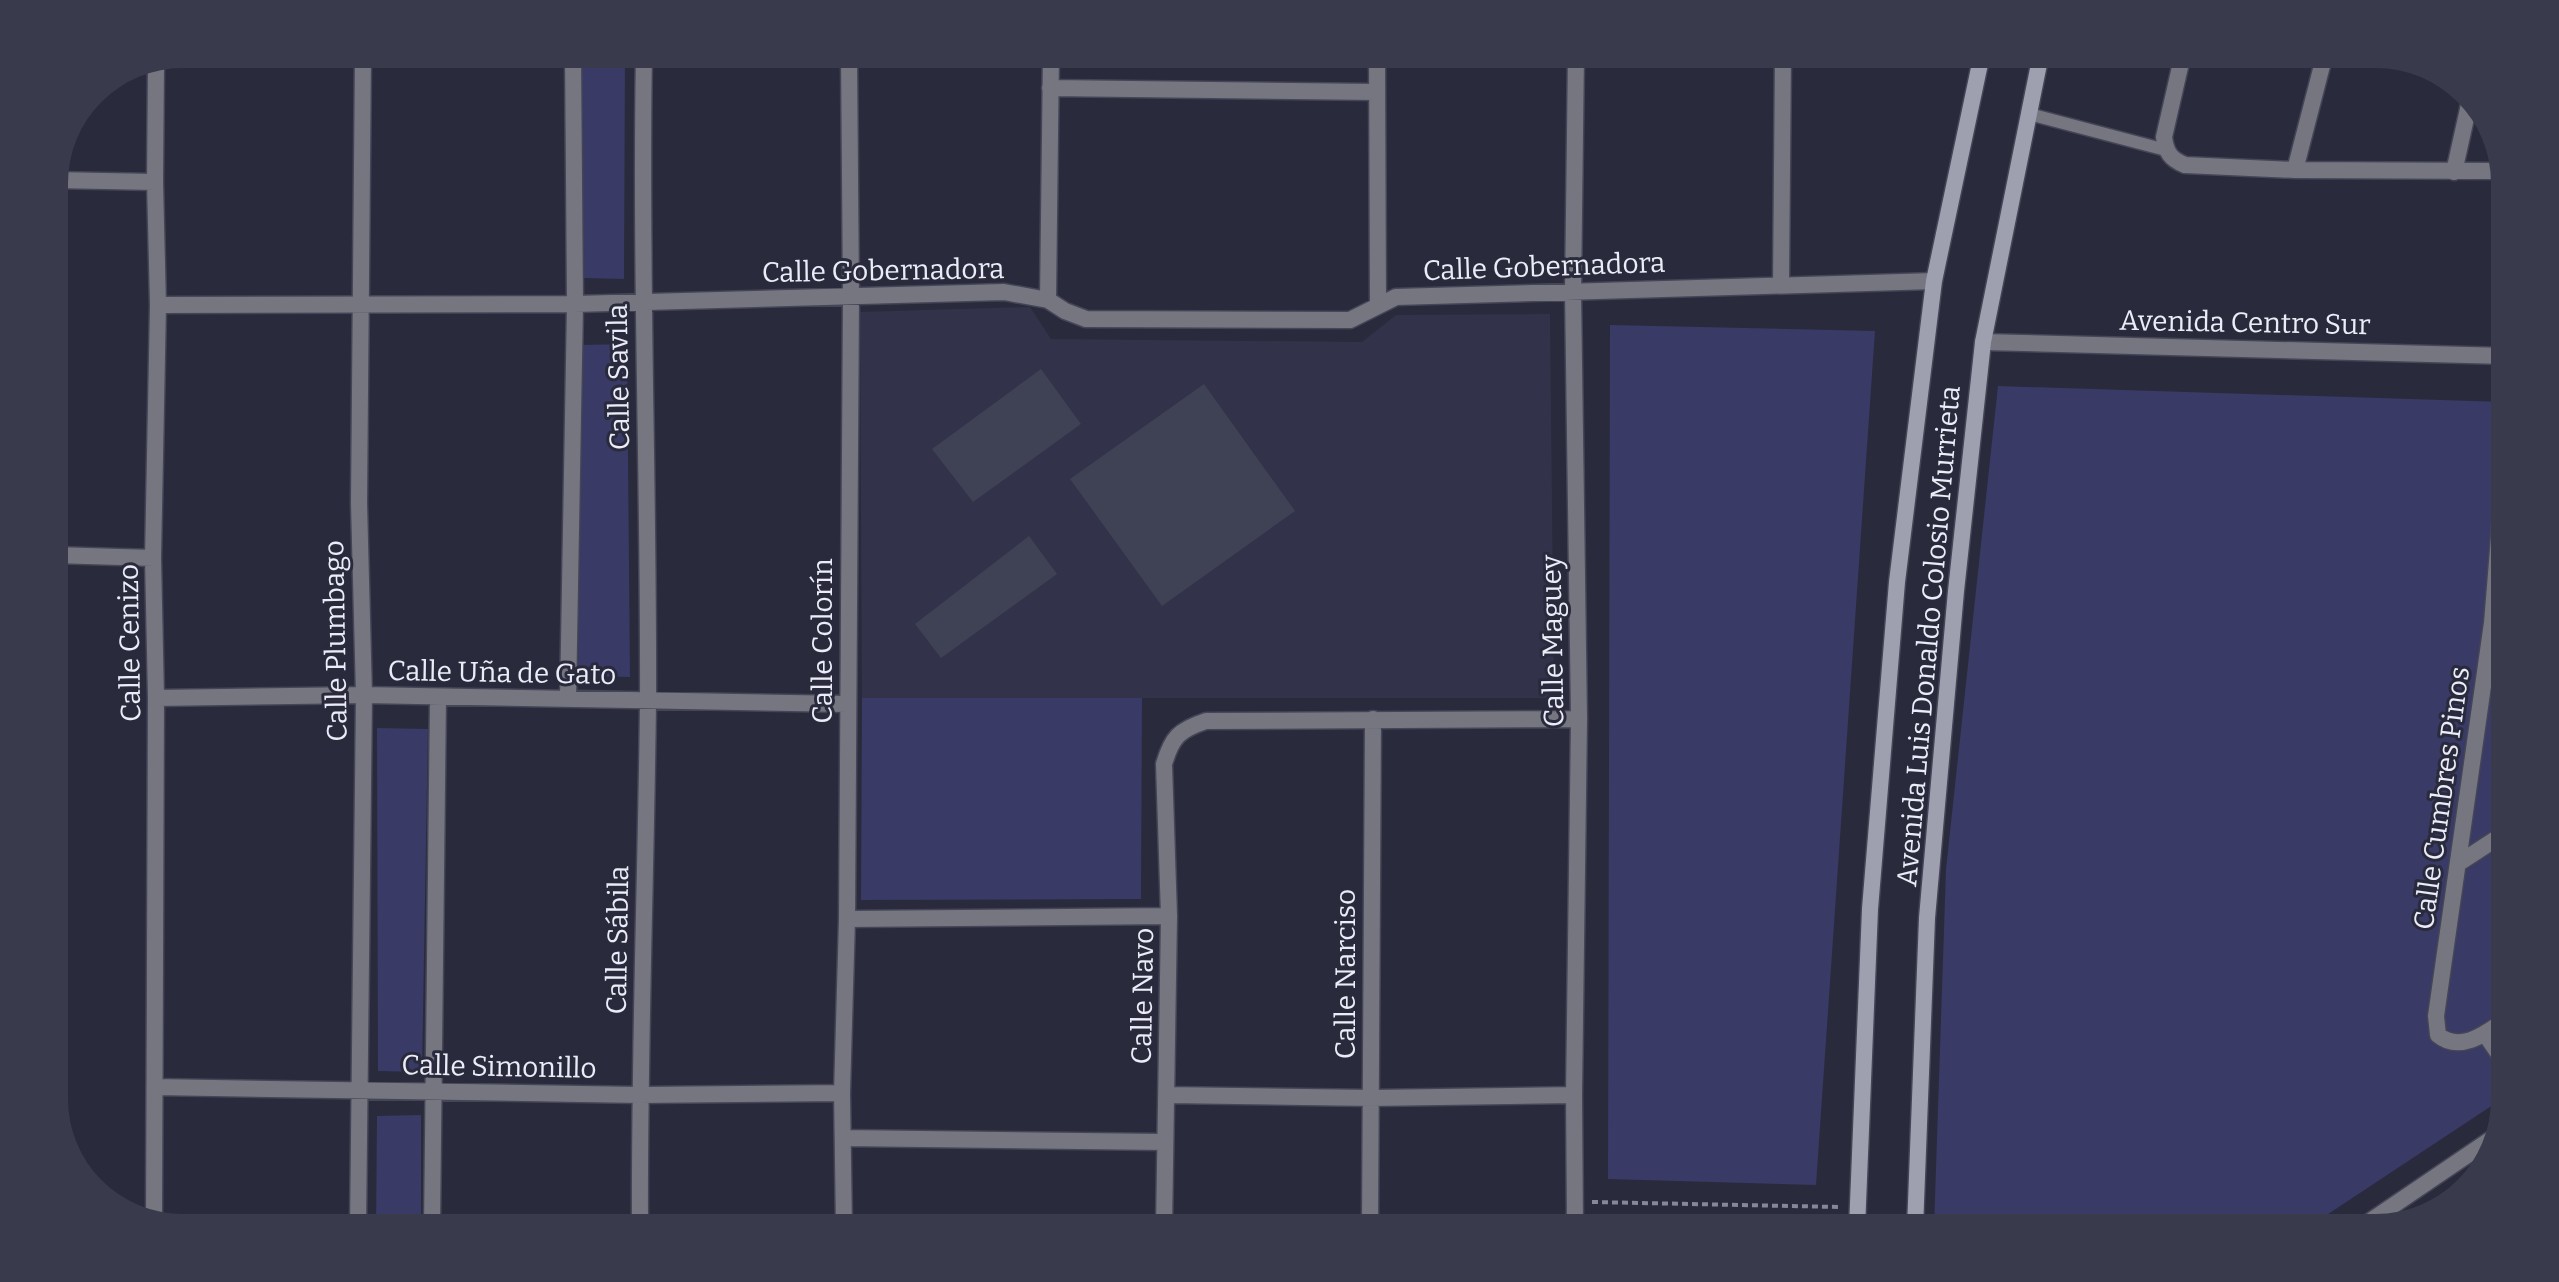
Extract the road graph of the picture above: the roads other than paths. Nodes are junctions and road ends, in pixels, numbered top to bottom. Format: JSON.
{"nodes":[{"id":1,"x":363,"y":68,"type":"edge"},
{"id":2,"x":573,"y":68,"type":"edge"},
{"id":3,"x":644,"y":68,"type":"edge"},
{"id":4,"x":849,"y":68,"type":"edge"},
{"id":5,"x":1051,"y":68,"type":"edge"},
{"id":6,"x":1377,"y":68,"type":"edge"},
{"id":7,"x":1576,"y":68,"type":"edge"},
{"id":8,"x":1783,"y":68,"type":"edge"},
{"id":9,"x":1979,"y":68,"type":"edge"},
{"id":10,"x":2038,"y":68,"type":"edge"},
{"id":11,"x":2180,"y":68,"type":"edge"},
{"id":12,"x":2321,"y":68,"type":"edge"},
{"id":13,"x":156,"y":72,"type":"edge"},
{"id":14,"x":1050,"y":88,"type":"junction"},
{"id":15,"x":1376,"y":92,"type":"junction"},
{"id":16,"x":2467,"y":113,"type":"edge"},
{"id":17,"x":2029,"y":114,"type":"junction"},
{"id":18,"x":2166,"y":150,"type":"junction"},
{"id":19,"x":2295,"y":170,"type":"junction"},
{"id":20,"x":2491,"y":171,"type":"edge"},
{"id":21,"x":2454,"y":172,"type":"junction"},
{"id":22,"x":68,"y":180,"type":"edge"},
{"id":23,"x":155,"y":182,"type":"junction"},
{"id":24,"x":1934,"y":281,"type":"junction"},
{"id":25,"x":1781,"y":284,"type":"junction"},
{"id":26,"x":1573,"y":292,"type":"junction"},
{"id":27,"x":851,"y":296,"type":"junction"},
{"id":28,"x":1048,"y":300,"type":"junction"},
{"id":29,"x":361,"y":303,"type":"junction"},
{"id":30,"x":643,"y":303,"type":"junction"},
{"id":31,"x":575,"y":304,"type":"junction"},
{"id":32,"x":158,"y":305,"type":"junction"},
{"id":33,"x":1378,"y":305,"type":"junction"},
{"id":34,"x":1983,"y":342,"type":"junction"},
{"id":35,"x":2491,"y":356,"type":"edge"},
{"id":36,"x":68,"y":555,"type":"edge"},
{"id":37,"x":153,"y":558,"type":"junction"},
{"id":38,"x":2491,"y":666,"type":"edge"},
{"id":39,"x":364,"y":695,"type":"junction"},
{"id":40,"x":438,"y":697,"type":"junction"},
{"id":41,"x":156,"y":698,"type":"junction"},
{"id":42,"x":568,"y":699,"type":"junction"},
{"id":43,"x":648,"y":700,"type":"junction"},
{"id":44,"x":847,"y":704,"type":"junction"},
{"id":45,"x":1373,"y":719,"type":"junction"},
{"id":46,"x":1579,"y":719,"type":"junction"},
{"id":47,"x":2491,"y":842,"type":"edge"},
{"id":48,"x":2459,"y":863,"type":"junction"},
{"id":49,"x":1169,"y":916,"type":"junction"},
{"id":50,"x":847,"y":919,"type":"junction"},
{"id":51,"x":2491,"y":1030,"type":"edge"},
{"id":52,"x":2485,"y":1034,"type":"junction"},
{"id":53,"x":2491,"y":1043,"type":"edge"},
{"id":54,"x":155,"y":1087,"type":"junction"},
{"id":55,"x":357,"y":1089,"type":"junction"},
{"id":56,"x":432,"y":1090,"type":"junction"},
{"id":57,"x":842,"y":1093,"type":"junction"},
{"id":58,"x":640,"y":1095,"type":"junction"},
{"id":59,"x":1167,"y":1095,"type":"junction"},
{"id":60,"x":1574,"y":1095,"type":"junction"},
{"id":61,"x":1371,"y":1098,"type":"junction"},
{"id":62,"x":844,"y":1138,"type":"junction"},
{"id":63,"x":1165,"y":1142,"type":"junction"},
{"id":64,"x":2480,"y":1146,"type":"edge"},
{"id":65,"x":154,"y":1210,"type":"edge"},
{"id":66,"x":358,"y":1214,"type":"edge"},
{"id":67,"x":432,"y":1214,"type":"edge"},
{"id":68,"x":640,"y":1214,"type":"edge"},
{"id":69,"x":844,"y":1214,"type":"edge"},
{"id":70,"x":1164,"y":1214,"type":"edge"},
{"id":71,"x":1370,"y":1214,"type":"edge"},
{"id":72,"x":1575,"y":1214,"type":"edge"},
{"id":73,"x":1858,"y":1214,"type":"edge"},
{"id":74,"x":1916,"y":1214,"type":"edge"},
{"id":75,"x":2381,"y":1214,"type":"edge"}],
"edges":[{"from":1,"to":29,"type":"street","name":"Calle Plumbago"},
{"from":2,"to":31,"type":"street","name":"Calle Savila"},
{"from":3,"to":30,"type":"street","name":"Calle Savila"},
{"from":4,"to":27,"type":"street","name":"Calle Colorín"},
{"from":5,"to":14,"type":"street"},
{"from":6,"to":15,"type":"street"},
{"from":7,"to":26,"type":"street","name":"Calle Maguey"},
{"from":8,"to":25,"type":"street"},
{"from":9,"to":24,"type":"main road","name":"Avenida Luis Donaldo Colosio Murrieta"},
{"from":10,"to":17,"type":"main road","name":"Avenida Luis Donaldo Colosio Murrieta"},
{"from":11,"to":18,"type":"street"},
{"from":12,"to":19,"type":"street"},
{"from":13,"to":23,"type":"street","name":"Calle Cenizo"},
{"from":14,"to":15,"type":"street"},
{"from":14,"to":28,"type":"street"},
{"from":15,"to":33,"type":"street"},
{"from":16,"to":21,"type":"street"},
{"from":17,"to":18,"type":"lane"},
{"from":17,"to":34,"type":"main road","name":"Avenida Luis Donaldo Colosio Murrieta"},
{"from":18,"to":19,"type":"street"},
{"from":19,"to":21,"type":"street"},
{"from":20,"to":21,"type":"street"},
{"from":22,"to":23,"type":"street"},
{"from":23,"to":32,"type":"street","name":"Calle Cenizo"},
{"from":24,"to":25,"type":"street","name":"Calle Gobernadora"},
{"from":24,"to":73,"type":"main road","name":"Avenida Luis Donaldo Colosio Murrieta"},
{"from":25,"to":26,"type":"street","name":"Calle Gobernadora"},
{"from":26,"to":33,"type":"street","name":"Calle Gobernadora"},
{"from":26,"to":46,"type":"street","name":"Calle Maguey"},
{"from":27,"to":28,"type":"street","name":"Calle Gobernadora"},
{"from":27,"to":30,"type":"street","name":"Calle Gobernadora"},
{"from":27,"to":44,"type":"street","name":"Calle Colorín"},
{"from":28,"to":33,"type":"street","name":"Calle Gobernadora"},
{"from":29,"to":31,"type":"street","name":"Calle Gobernadora"},
{"from":29,"to":32,"type":"street","name":"Calle Gobernadora"},
{"from":29,"to":39,"type":"street","name":"Calle Plumbago"},
{"from":30,"to":31,"type":"street","name":"Calle Gobernadora"},
{"from":30,"to":43,"type":"street","name":"Calle Savila"},
{"from":31,"to":42,"type":"street","name":"Calle Savila"},
{"from":32,"to":37,"type":"street","name":"Calle Cenizo"},
{"from":34,"to":35,"type":"street","name":"Avenida Centro Sur"},
{"from":34,"to":74,"type":"main road","name":"Avenida Luis Donaldo Colosio Murrieta"},
{"from":36,"to":37,"type":"street"},
{"from":37,"to":41,"type":"street","name":"Calle Cenizo"},
{"from":38,"to":48,"type":"street","name":"Calle Cumbres Pinos"},
{"from":39,"to":40,"type":"street","name":"Calle Uña de Gato"},
{"from":39,"to":41,"type":"street","name":"Calle Uña de Gato"},
{"from":39,"to":55,"type":"street","name":"Calle Plumbago"},
{"from":40,"to":42,"type":"street","name":"Calle Uña de Gato"},
{"from":40,"to":56,"type":"street"},
{"from":41,"to":54,"type":"street","name":"Calle Cenizo"},
{"from":42,"to":43,"type":"street","name":"Calle Uña de Gato"},
{"from":43,"to":44,"type":"street","name":"Calle Uña de Gato"},
{"from":43,"to":58,"type":"street","name":"Calle Sábila"},
{"from":44,"to":50,"type":"street","name":"Calle Colorín"},
{"from":45,"to":46,"type":"street"},
{"from":45,"to":49,"type":"street","name":"Calle Navo"},
{"from":45,"to":61,"type":"street","name":"Calle Narciso"},
{"from":46,"to":60,"type":"street","name":"Calle Maguey"},
{"from":47,"to":48,"type":"street"},
{"from":48,"to":52,"type":"street","name":"Calle Cumbres Pinos"},
{"from":49,"to":50,"type":"street"},
{"from":49,"to":59,"type":"street","name":"Calle Navo"},
{"from":50,"to":57,"type":"street","name":"Calle Colorín"},
{"from":51,"to":52,"type":"street","name":"Calle Cumbres Pinos"},
{"from":52,"to":53,"type":"street"},
{"from":54,"to":55,"type":"street","name":"Calle Simonillo"},
{"from":54,"to":65,"type":"street","name":"Calle Cenizo"},
{"from":55,"to":56,"type":"street","name":"Calle Simonillo"},
{"from":55,"to":66,"type":"street","name":"Calle Plumbago"},
{"from":56,"to":58,"type":"street","name":"Calle Simonillo"},
{"from":56,"to":67,"type":"street"},
{"from":57,"to":58,"type":"street","name":"Calle Simonillo"},
{"from":57,"to":62,"type":"street","name":"Calle Colorín"},
{"from":58,"to":68,"type":"street","name":"Calle Sábila"},
{"from":59,"to":61,"type":"street"},
{"from":59,"to":63,"type":"street","name":"Calle Navo"},
{"from":60,"to":61,"type":"street"},
{"from":60,"to":72,"type":"street","name":"Calle Maguey"},
{"from":61,"to":71,"type":"street","name":"Calle Narciso"},
{"from":62,"to":63,"type":"street"},
{"from":62,"to":69,"type":"street","name":"Calle Colorín"},
{"from":63,"to":70,"type":"street","name":"Calle Navo"},
{"from":64,"to":75,"type":"street"}]}
